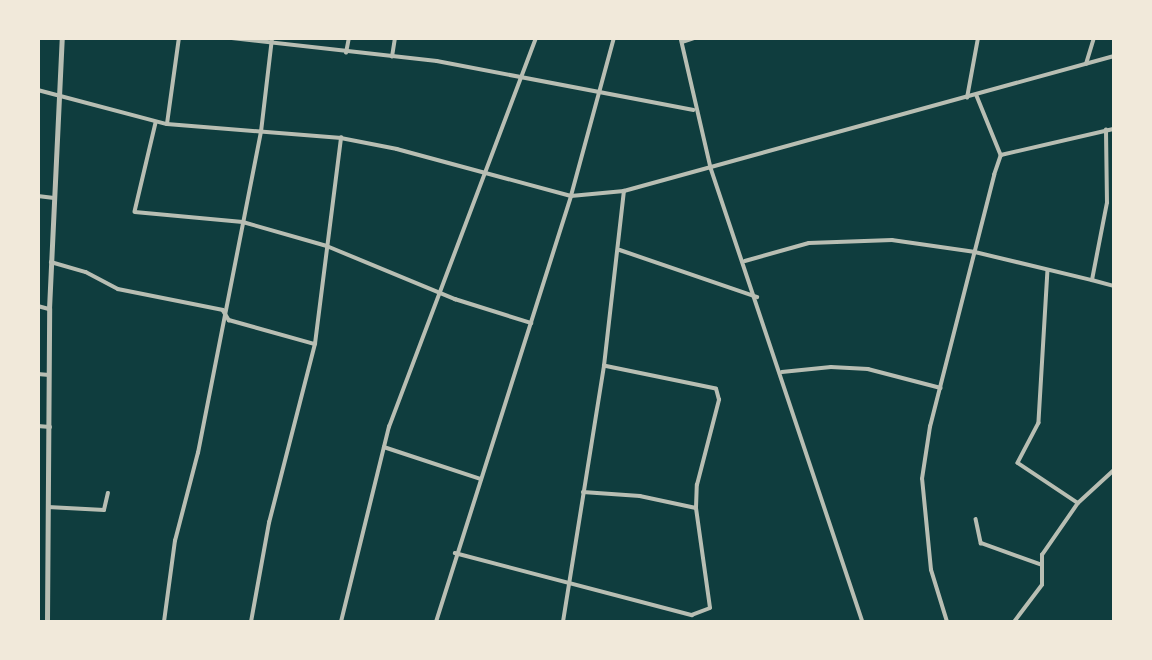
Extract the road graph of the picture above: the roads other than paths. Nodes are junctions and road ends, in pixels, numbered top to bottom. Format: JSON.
{"nodes":[{"id":1,"x":62,"y":38,"type":"edge"},
{"id":2,"x":179,"y":38,"type":"edge"},
{"id":3,"x":232,"y":38,"type":"edge"},
{"id":4,"x":349,"y":38,"type":"edge"},
{"id":5,"x":395,"y":38,"type":"edge"},
{"id":6,"x":536,"y":38,"type":"edge"},
{"id":7,"x":614,"y":38,"type":"edge"},
{"id":8,"x":694,"y":38,"type":"edge"},
{"id":9,"x":978,"y":38,"type":"edge"},
{"id":10,"x":1094,"y":38,"type":"edge"},
{"id":11,"x":682,"y":40,"type":"edge"},
{"id":12,"x":271,"y":41,"type":"edge"},
{"id":13,"x":346,"y":54,"type":"junction"},
{"id":14,"x":1114,"y":56,"type":"edge"},
{"id":15,"x":391,"y":57,"type":"junction"},
{"id":16,"x":1086,"y":64,"type":"junction"},
{"id":17,"x":522,"y":76,"type":"junction"},
{"id":18,"x":38,"y":90,"type":"edge"},
{"id":19,"x":598,"y":95,"type":"junction"},
{"id":20,"x":977,"y":95,"type":"junction"},
{"id":21,"x":967,"y":97,"type":"junction"},
{"id":22,"x":60,"y":98,"type":"junction"},
{"id":23,"x":694,"y":110,"type":"junction"},
{"id":24,"x":156,"y":123,"type":"junction"},
{"id":25,"x":167,"y":124,"type":"junction"},
{"id":26,"x":1114,"y":128,"type":"edge"},
{"id":27,"x":1106,"y":130,"type":"junction"},
{"id":28,"x":261,"y":132,"type":"junction"},
{"id":29,"x":341,"y":138,"type":"junction"},
{"id":30,"x":1001,"y":155,"type":"junction"},
{"id":31,"x":711,"y":168,"type":"junction"},
{"id":32,"x":485,"y":174,"type":"junction"},
{"id":33,"x":624,"y":191,"type":"junction"},
{"id":34,"x":38,"y":196,"type":"edge"},
{"id":35,"x":571,"y":196,"type":"junction"},
{"id":36,"x":54,"y":198,"type":"junction"},
{"id":37,"x":243,"y":222,"type":"junction"},
{"id":38,"x":327,"y":246,"type":"junction"},
{"id":39,"x":620,"y":250,"type":"junction"},
{"id":40,"x":975,"y":252,"type":"junction"},
{"id":41,"x":745,"y":261,"type":"junction"},
{"id":42,"x":51,"y":262,"type":"junction"},
{"id":43,"x":1048,"y":270,"type":"junction"},
{"id":44,"x":1092,"y":280,"type":"junction"},
{"id":45,"x":1114,"y":286,"type":"edge"},
{"id":46,"x":438,"y":293,"type":"junction"},
{"id":47,"x":757,"y":297,"type":"junction"},
{"id":48,"x":38,"y":306,"type":"edge"},
{"id":49,"x":49,"y":309,"type":"junction"},
{"id":50,"x":223,"y":310,"type":"junction"},
{"id":51,"x":531,"y":323,"type":"junction"},
{"id":52,"x":315,"y":344,"type":"junction"},
{"id":53,"x":604,"y":366,"type":"junction"},
{"id":54,"x":782,"y":372,"type":"junction"},
{"id":55,"x":38,"y":374,"type":"edge"},
{"id":56,"x":49,"y":375,"type":"junction"},
{"id":57,"x":941,"y":388,"type":"junction"},
{"id":58,"x":38,"y":426,"type":"edge"},
{"id":59,"x":50,"y":427,"type":"junction"},
{"id":60,"x":384,"y":447,"type":"junction"},
{"id":61,"x":1114,"y":470,"type":"edge"},
{"id":62,"x":482,"y":480,"type":"junction"},
{"id":63,"x":583,"y":492,"type":"junction"},
{"id":64,"x":108,"y":494,"type":"dead end"},
{"id":65,"x":1077,"y":503,"type":"junction"},
{"id":66,"x":48,"y":507,"type":"junction"},
{"id":67,"x":696,"y":508,"type":"junction"},
{"id":68,"x":976,"y":519,"type":"dead end"},
{"id":69,"x":455,"y":553,"type":"junction"},
{"id":70,"x":1040,"y":564,"type":"junction"},
{"id":71,"x":570,"y":581,"type":"junction"},
{"id":72,"x":47,"y":621,"type":"edge"},
{"id":73,"x":164,"y":621,"type":"edge"},
{"id":74,"x":251,"y":621,"type":"edge"},
{"id":75,"x":341,"y":621,"type":"edge"},
{"id":76,"x":436,"y":621,"type":"edge"},
{"id":77,"x":563,"y":621,"type":"edge"},
{"id":78,"x":863,"y":621,"type":"edge"},
{"id":79,"x":947,"y":621,"type":"edge"},
{"id":80,"x":1014,"y":621,"type":"edge"}],
"edges":[{"from":1,"to":22,"type":"street"},
{"from":2,"to":25,"type":"street"},
{"from":3,"to":12,"type":"street"},
{"from":4,"to":13,"type":"street"},
{"from":5,"to":15,"type":"street"},
{"from":6,"to":17,"type":"street"},
{"from":7,"to":19,"type":"street"},
{"from":8,"to":11,"type":"street"},
{"from":9,"to":21,"type":"street"},
{"from":10,"to":16,"type":"street"},
{"from":11,"to":23,"type":"street"},
{"from":12,"to":13,"type":"street"},
{"from":12,"to":28,"type":"street"},
{"from":13,"to":15,"type":"street"},
{"from":14,"to":16,"type":"street"},
{"from":15,"to":17,"type":"street"},
{"from":16,"to":20,"type":"street"},
{"from":17,"to":19,"type":"street"},
{"from":17,"to":32,"type":"street"},
{"from":18,"to":22,"type":"street"},
{"from":19,"to":23,"type":"street"},
{"from":19,"to":35,"type":"street"},
{"from":20,"to":21,"type":"street"},
{"from":20,"to":30,"type":"street"},
{"from":21,"to":31,"type":"street"},
{"from":22,"to":24,"type":"street"},
{"from":22,"to":36,"type":"street"},
{"from":23,"to":31,"type":"street"},
{"from":24,"to":25,"type":"street"},
{"from":24,"to":37,"type":"street"},
{"from":25,"to":28,"type":"street"},
{"from":26,"to":27,"type":"street"},
{"from":27,"to":30,"type":"street"},
{"from":27,"to":44,"type":"street"},
{"from":28,"to":29,"type":"street"},
{"from":28,"to":37,"type":"street"},
{"from":29,"to":32,"type":"street"},
{"from":29,"to":38,"type":"street"},
{"from":30,"to":40,"type":"street"},
{"from":31,"to":33,"type":"street"},
{"from":31,"to":41,"type":"street"},
{"from":32,"to":35,"type":"street"},
{"from":32,"to":46,"type":"street"},
{"from":33,"to":35,"type":"street"},
{"from":33,"to":39,"type":"street"},
{"from":34,"to":36,"type":"street"},
{"from":35,"to":51,"type":"street"},
{"from":36,"to":42,"type":"street"},
{"from":37,"to":38,"type":"street"},
{"from":37,"to":50,"type":"street"},
{"from":38,"to":46,"type":"street"},
{"from":38,"to":52,"type":"street"},
{"from":39,"to":47,"type":"street"},
{"from":39,"to":53,"type":"street"},
{"from":40,"to":41,"type":"street"},
{"from":40,"to":43,"type":"street"},
{"from":40,"to":57,"type":"street"},
{"from":41,"to":47,"type":"street"},
{"from":42,"to":49,"type":"street"},
{"from":42,"to":50,"type":"street"},
{"from":43,"to":44,"type":"street"},
{"from":43,"to":65,"type":"street"},
{"from":44,"to":45,"type":"street"},
{"from":46,"to":51,"type":"street"},
{"from":46,"to":60,"type":"street"},
{"from":47,"to":54,"type":"street"},
{"from":48,"to":49,"type":"street"},
{"from":49,"to":56,"type":"street"},
{"from":50,"to":52,"type":"street"},
{"from":50,"to":73,"type":"street"},
{"from":51,"to":62,"type":"street"},
{"from":52,"to":74,"type":"street"},
{"from":53,"to":63,"type":"street"},
{"from":53,"to":67,"type":"street"},
{"from":54,"to":57,"type":"street"},
{"from":54,"to":78,"type":"street"},
{"from":55,"to":56,"type":"street"},
{"from":56,"to":59,"type":"street"},
{"from":57,"to":79,"type":"street"},
{"from":58,"to":59,"type":"street"},
{"from":59,"to":66,"type":"street"},
{"from":60,"to":62,"type":"street"},
{"from":60,"to":75,"type":"street"},
{"from":61,"to":65,"type":"street"},
{"from":62,"to":69,"type":"street"},
{"from":63,"to":67,"type":"street"},
{"from":63,"to":71,"type":"street"},
{"from":64,"to":66,"type":"street"},
{"from":65,"to":70,"type":"street"},
{"from":66,"to":72,"type":"street"},
{"from":67,"to":71,"type":"street"},
{"from":68,"to":70,"type":"street"},
{"from":69,"to":71,"type":"street"},
{"from":69,"to":76,"type":"street"},
{"from":70,"to":80,"type":"street"},
{"from":71,"to":77,"type":"street"}]}
